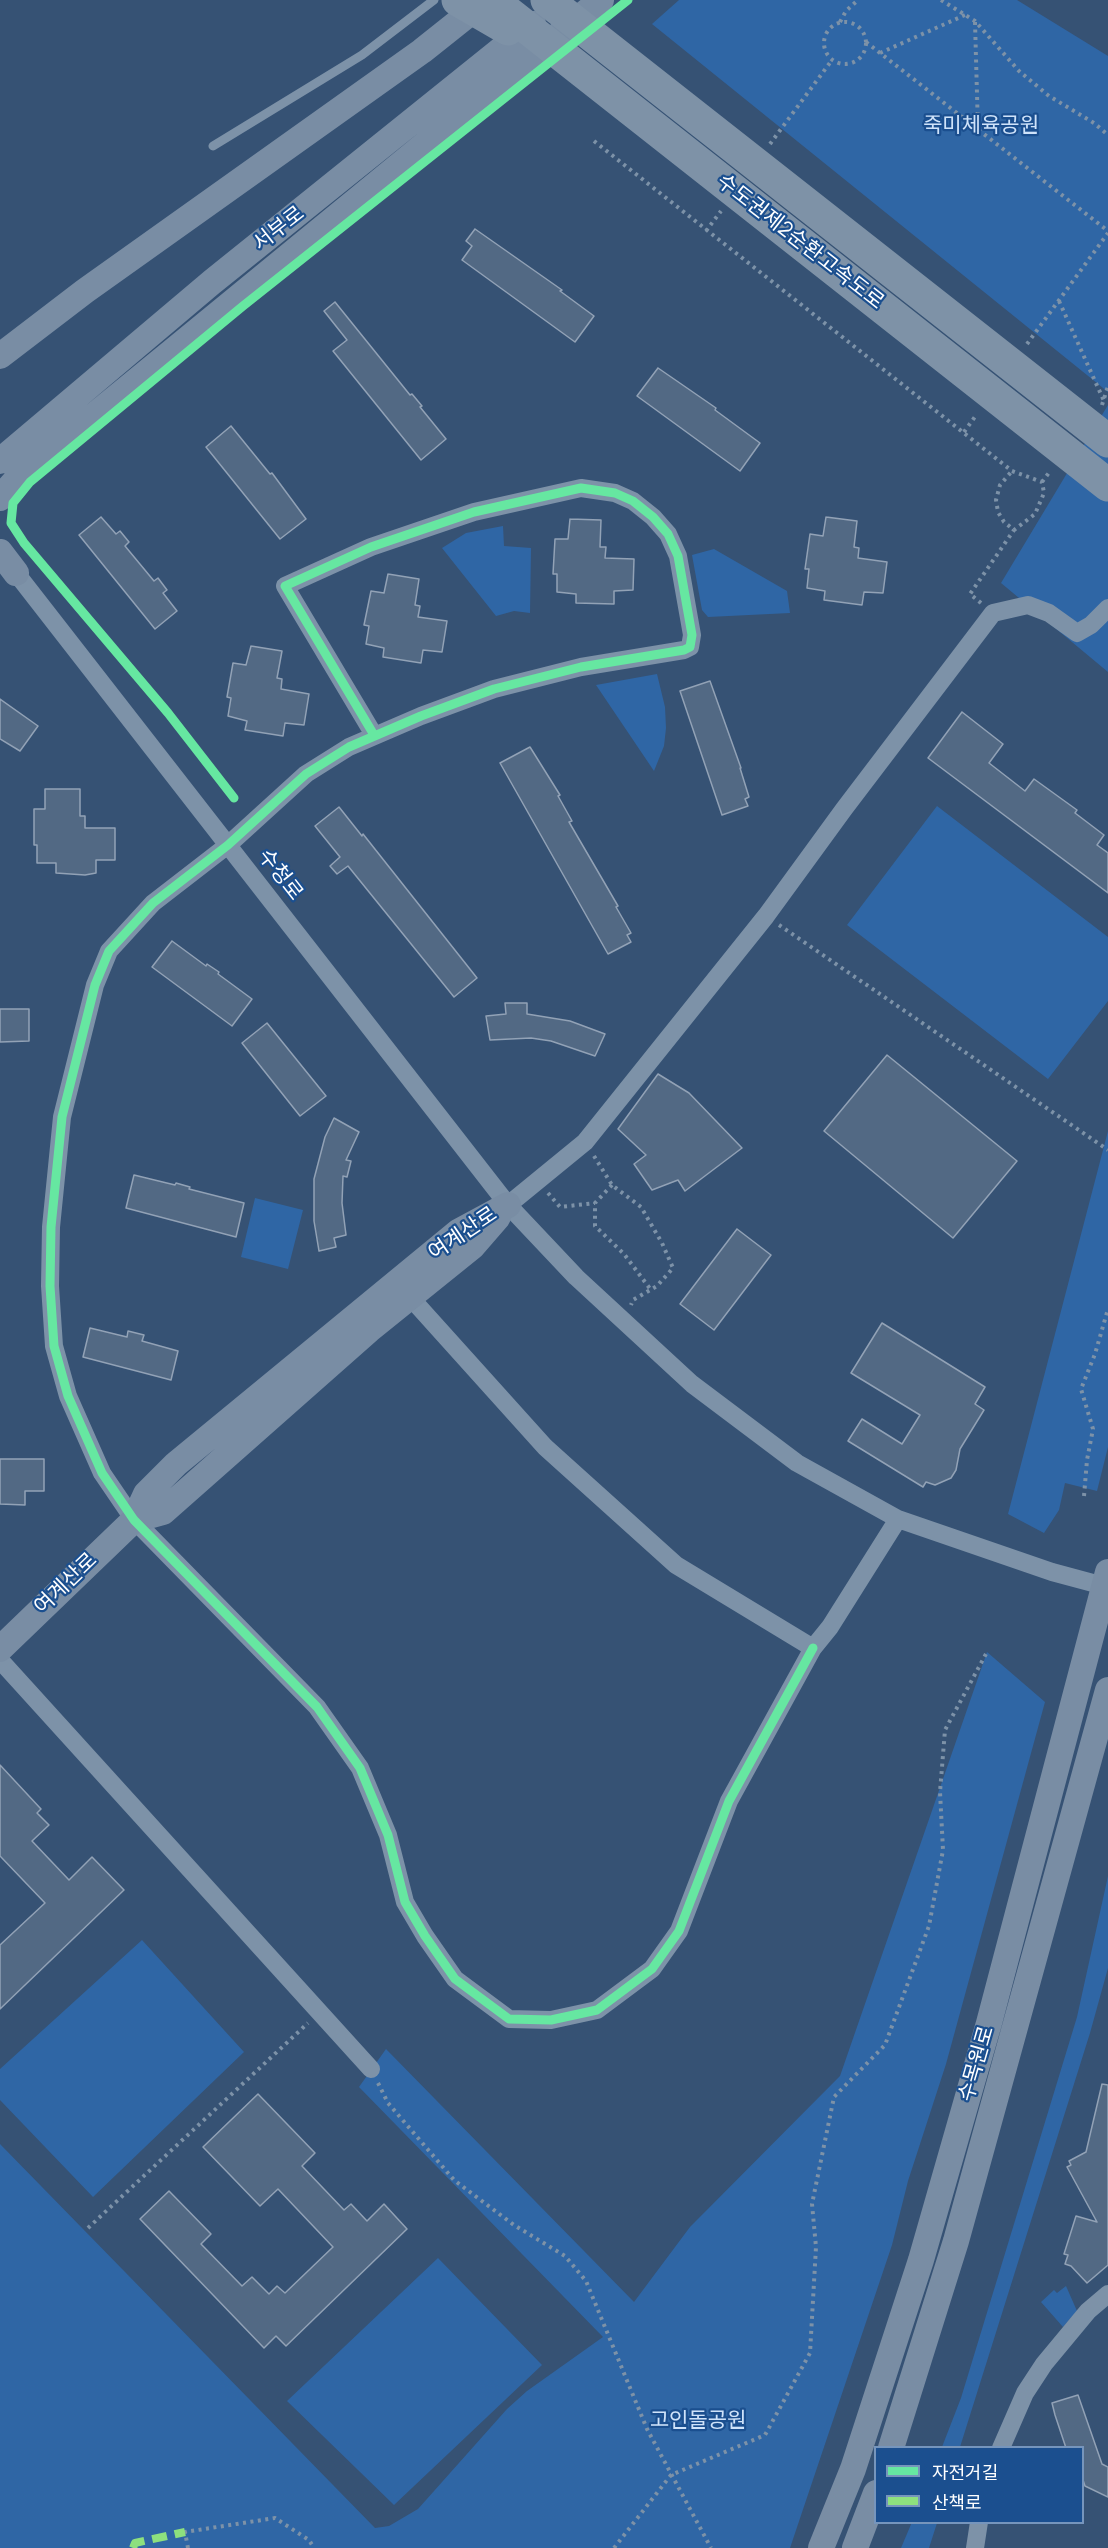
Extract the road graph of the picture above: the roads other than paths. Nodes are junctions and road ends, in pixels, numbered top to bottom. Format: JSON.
{"nodes":[{"id":1,"x":434,"y":0,"type":"edge"},
{"id":2,"x":458,"y":0,"type":"edge"},
{"id":3,"x":486,"y":0,"type":"edge"},
{"id":4,"x":492,"y":0,"type":"edge"},
{"id":5,"x":547,"y":0,"type":"edge"},
{"id":6,"x":562,"y":0,"type":"edge"},
{"id":7,"x":601,"y":0,"type":"edge"},
{"id":8,"x":585,"y":72,"type":"junction"},
{"id":9,"x":213,"y":146,"type":"dead end"},
{"id":10,"x":0,"y":356,"type":"edge"},
{"id":11,"x":1108,"y":441,"type":"edge"},
{"id":12,"x":0,"y":461,"type":"edge"},
{"id":13,"x":1108,"y":485,"type":"edge"},
{"id":14,"x":0,"y":498,"type":"edge"},
{"id":15,"x":0,"y":552,"type":"edge"},
{"id":16,"x":16,"y":573,"type":"joint"},
{"id":17,"x":1108,"y":608,"type":"edge"},
{"id":18,"x":374,"y":735,"type":"junction"},
{"id":19,"x":228,"y":846,"type":"junction"},
{"id":20,"x":508,"y":1205,"type":"junction"},
{"id":21,"x":410,"y":1297,"type":"junction"},
{"id":22,"x":898,"y":1519,"type":"junction"},
{"id":23,"x":134,"y":1520,"type":"junction"},
{"id":24,"x":1107,"y":1581,"type":"edge"},
{"id":25,"x":813,"y":1647,"type":"junction"},
{"id":26,"x":0,"y":1649,"type":"edge"},
{"id":27,"x":0,"y":1660,"type":"edge"},
{"id":28,"x":1108,"y":1690,"type":"edge"},
{"id":29,"x":371,"y":2069,"type":"road end"},
{"id":30,"x":1108,"y":2294,"type":"edge"},
{"id":31,"x":892,"y":2446,"type":"edge"},
{"id":32,"x":1002,"y":2446,"type":"edge"},
{"id":33,"x":874,"y":2498,"type":"edge"},
{"id":34,"x":979,"y":2524,"type":"edge"},
{"id":35,"x":821,"y":2548,"type":"edge"},
{"id":36,"x":855,"y":2548,"type":"edge"},
{"id":37,"x":975,"y":2548,"type":"edge"}],
"edges":[{"from":1,"to":9,"type":"lane"},
{"from":2,"to":8,"type":"highway"},
{"from":3,"to":10,"type":"street"},
{"from":4,"to":8,"type":"highway","name":"수도권제2순환고속도로"},
{"from":5,"to":11,"type":"highway","name":"수도권제2순환고속도로"},
{"from":6,"to":12,"type":"street","name":"서부로"},
{"from":7,"to":14,"type":"street"},
{"from":8,"to":13,"type":"highway","name":"수도권제2순환고속도로"},
{"from":15,"to":16,"type":"street"},
{"from":16,"to":19,"type":"street","name":"수청로"},
{"from":17,"to":20,"type":"street"},
{"from":18,"to":18,"type":"street"},
{"from":18,"to":19,"type":"street"},
{"from":19,"to":20,"type":"street","name":"수청로"},
{"from":19,"to":23,"type":"street"},
{"from":20,"to":21,"type":"street","name":"여계산로"},
{"from":20,"to":22,"type":"street","name":"수청로"},
{"from":20,"to":23,"type":"street","name":"여계산로"},
{"from":21,"to":23,"type":"street","name":"여계산로"},
{"from":21,"to":25,"type":"street"},
{"from":22,"to":24,"type":"street","name":"수청로"},
{"from":22,"to":25,"type":"street"},
{"from":23,"to":25,"type":"street"},
{"from":23,"to":26,"type":"street","name":"여계산로"},
{"from":24,"to":35,"type":"street","name":"수목원로"},
{"from":27,"to":29,"type":"street"},
{"from":28,"to":31,"type":"street","name":"수목원로"},
{"from":30,"to":32,"type":"street"},
{"from":33,"to":36,"type":"street"},
{"from":34,"to":37,"type":"street"}]}
